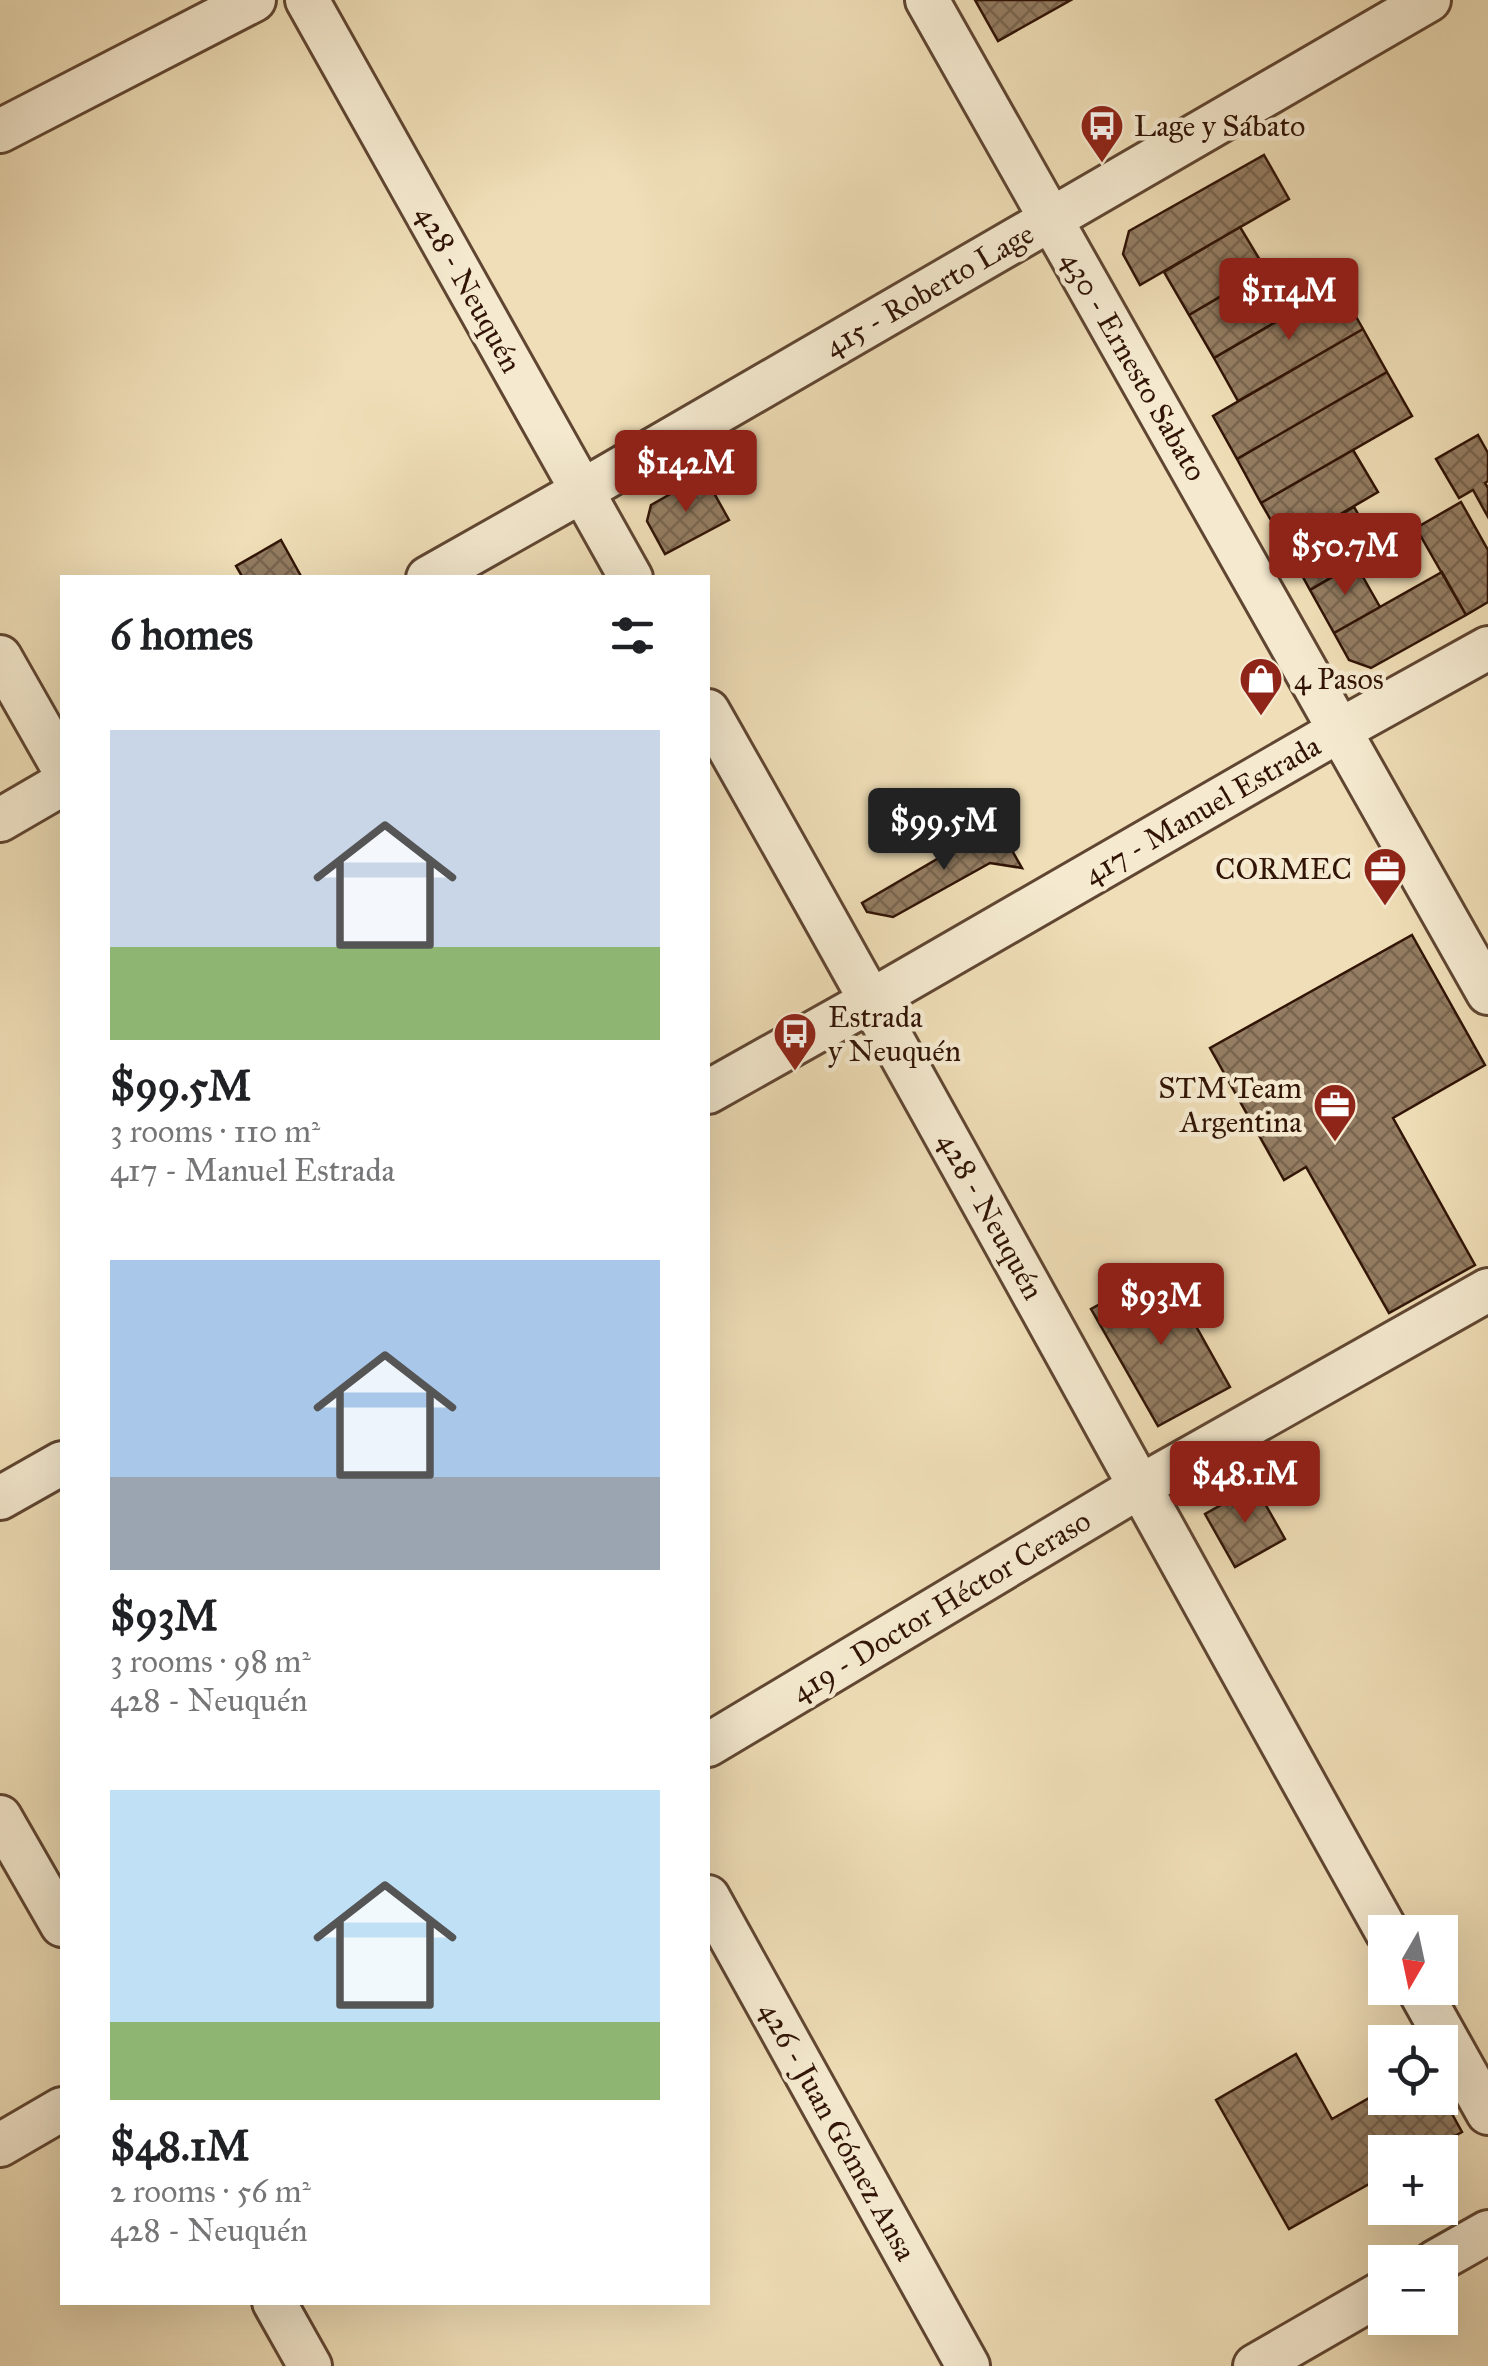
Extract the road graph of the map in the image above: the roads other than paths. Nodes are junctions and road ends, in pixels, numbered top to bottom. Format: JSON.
{"nodes":[{"id":1,"x":254,"y":0,"type":"edge"},
{"id":2,"x":308,"y":0,"type":"edge"},
{"id":3,"x":927,"y":0,"type":"edge"},
{"id":4,"x":1429,"y":0,"type":"edge"},
{"id":5,"x":0,"y":132,"type":"edge"},
{"id":6,"x":1050,"y":220,"type":"junction"},
{"id":7,"x":582,"y":491,"type":"junction"},
{"id":8,"x":433,"y":575,"type":"edge"},
{"id":9,"x":629,"y":575,"type":"edge"},
{"id":10,"x":1488,"y":648,"type":"edge"},
{"id":11,"x":0,"y":656,"type":"edge"},
{"id":12,"x":710,"y":716,"type":"edge"},
{"id":13,"x":1342,"y":729,"type":"junction"},
{"id":14,"x":60,"y":762,"type":"edge"},
{"id":15,"x":60,"y":785,"type":"edge"},
{"id":16,"x":0,"y":820,"type":"edge"},
{"id":17,"x":1488,"y":993,"type":"edge"},
{"id":18,"x":872,"y":1000,"type":"junction"},
{"id":19,"x":710,"y":1091,"type":"edge"},
{"id":20,"x":1488,"y":1290,"type":"edge"},
{"id":21,"x":60,"y":1464,"type":"edge"},
{"id":22,"x":1139,"y":1487,"type":"junction"},
{"id":23,"x":0,"y":1498,"type":"edge"},
{"id":24,"x":710,"y":1745,"type":"edge"},
{"id":25,"x":0,"y":1817,"type":"edge"},
{"id":26,"x":710,"y":1901,"type":"edge"},
{"id":27,"x":1378,"y":1915,"type":"edge"},
{"id":28,"x":60,"y":1922,"type":"edge"},
{"id":29,"x":1428,"y":2005,"type":"edge"},
{"id":30,"x":60,"y":2110,"type":"edge"},
{"id":31,"x":1488,"y":2113,"type":"edge"},
{"id":32,"x":0,"y":2145,"type":"edge"},
{"id":33,"x":1488,"y":2232,"type":"edge"},
{"id":34,"x":1458,"y":2249,"type":"edge"},
{"id":35,"x":1368,"y":2301,"type":"edge"},
{"id":36,"x":276,"y":2305,"type":"edge"},
{"id":37,"x":310,"y":2366,"type":"edge"},
{"id":38,"x":968,"y":2366,"type":"edge"},
{"id":39,"x":1255,"y":2366,"type":"edge"}],
"edges":[{"from":1,"to":5,"type":"street"},
{"from":2,"to":7,"type":"street","name":"428 - Neuquén"},
{"from":3,"to":6,"type":"street","name":"430 - Ernesto Sabato"},
{"from":4,"to":6,"type":"street","name":"415 - Roberto Lage"},
{"from":6,"to":7,"type":"street","name":"415 - Roberto Lage"},
{"from":6,"to":13,"type":"street","name":"430 - Ernesto Sabato"},
{"from":7,"to":8,"type":"street","name":"415 - Roberto Lage"},
{"from":7,"to":9,"type":"street","name":"428 - Neuquén"},
{"from":10,"to":13,"type":"street","name":"417 - Manuel Estrada"},
{"from":11,"to":14,"type":"street"},
{"from":12,"to":18,"type":"street","name":"428 - Neuquén"},
{"from":13,"to":17,"type":"street","name":"430 - Ernesto Sabato"},
{"from":13,"to":18,"type":"street","name":"417 - Manuel Estrada"},
{"from":15,"to":16,"type":"street"},
{"from":18,"to":19,"type":"street","name":"417 - Manuel Estrada"},
{"from":18,"to":22,"type":"street","name":"428 - Neuquén"},
{"from":20,"to":22,"type":"street","name":"419 - Doctor Héctor Ceraso"},
{"from":21,"to":23,"type":"street"},
{"from":22,"to":24,"type":"street","name":"419 - Doctor Héctor Ceraso"},
{"from":22,"to":27,"type":"street","name":"428 - Neuquén"},
{"from":25,"to":28,"type":"street"},
{"from":26,"to":38,"type":"street","name":"426 - Juan Gómez Ansa"},
{"from":29,"to":31,"type":"street"},
{"from":30,"to":32,"type":"street"},
{"from":33,"to":34,"type":"street"},
{"from":35,"to":39,"type":"street"},
{"from":36,"to":37,"type":"street"}]}
